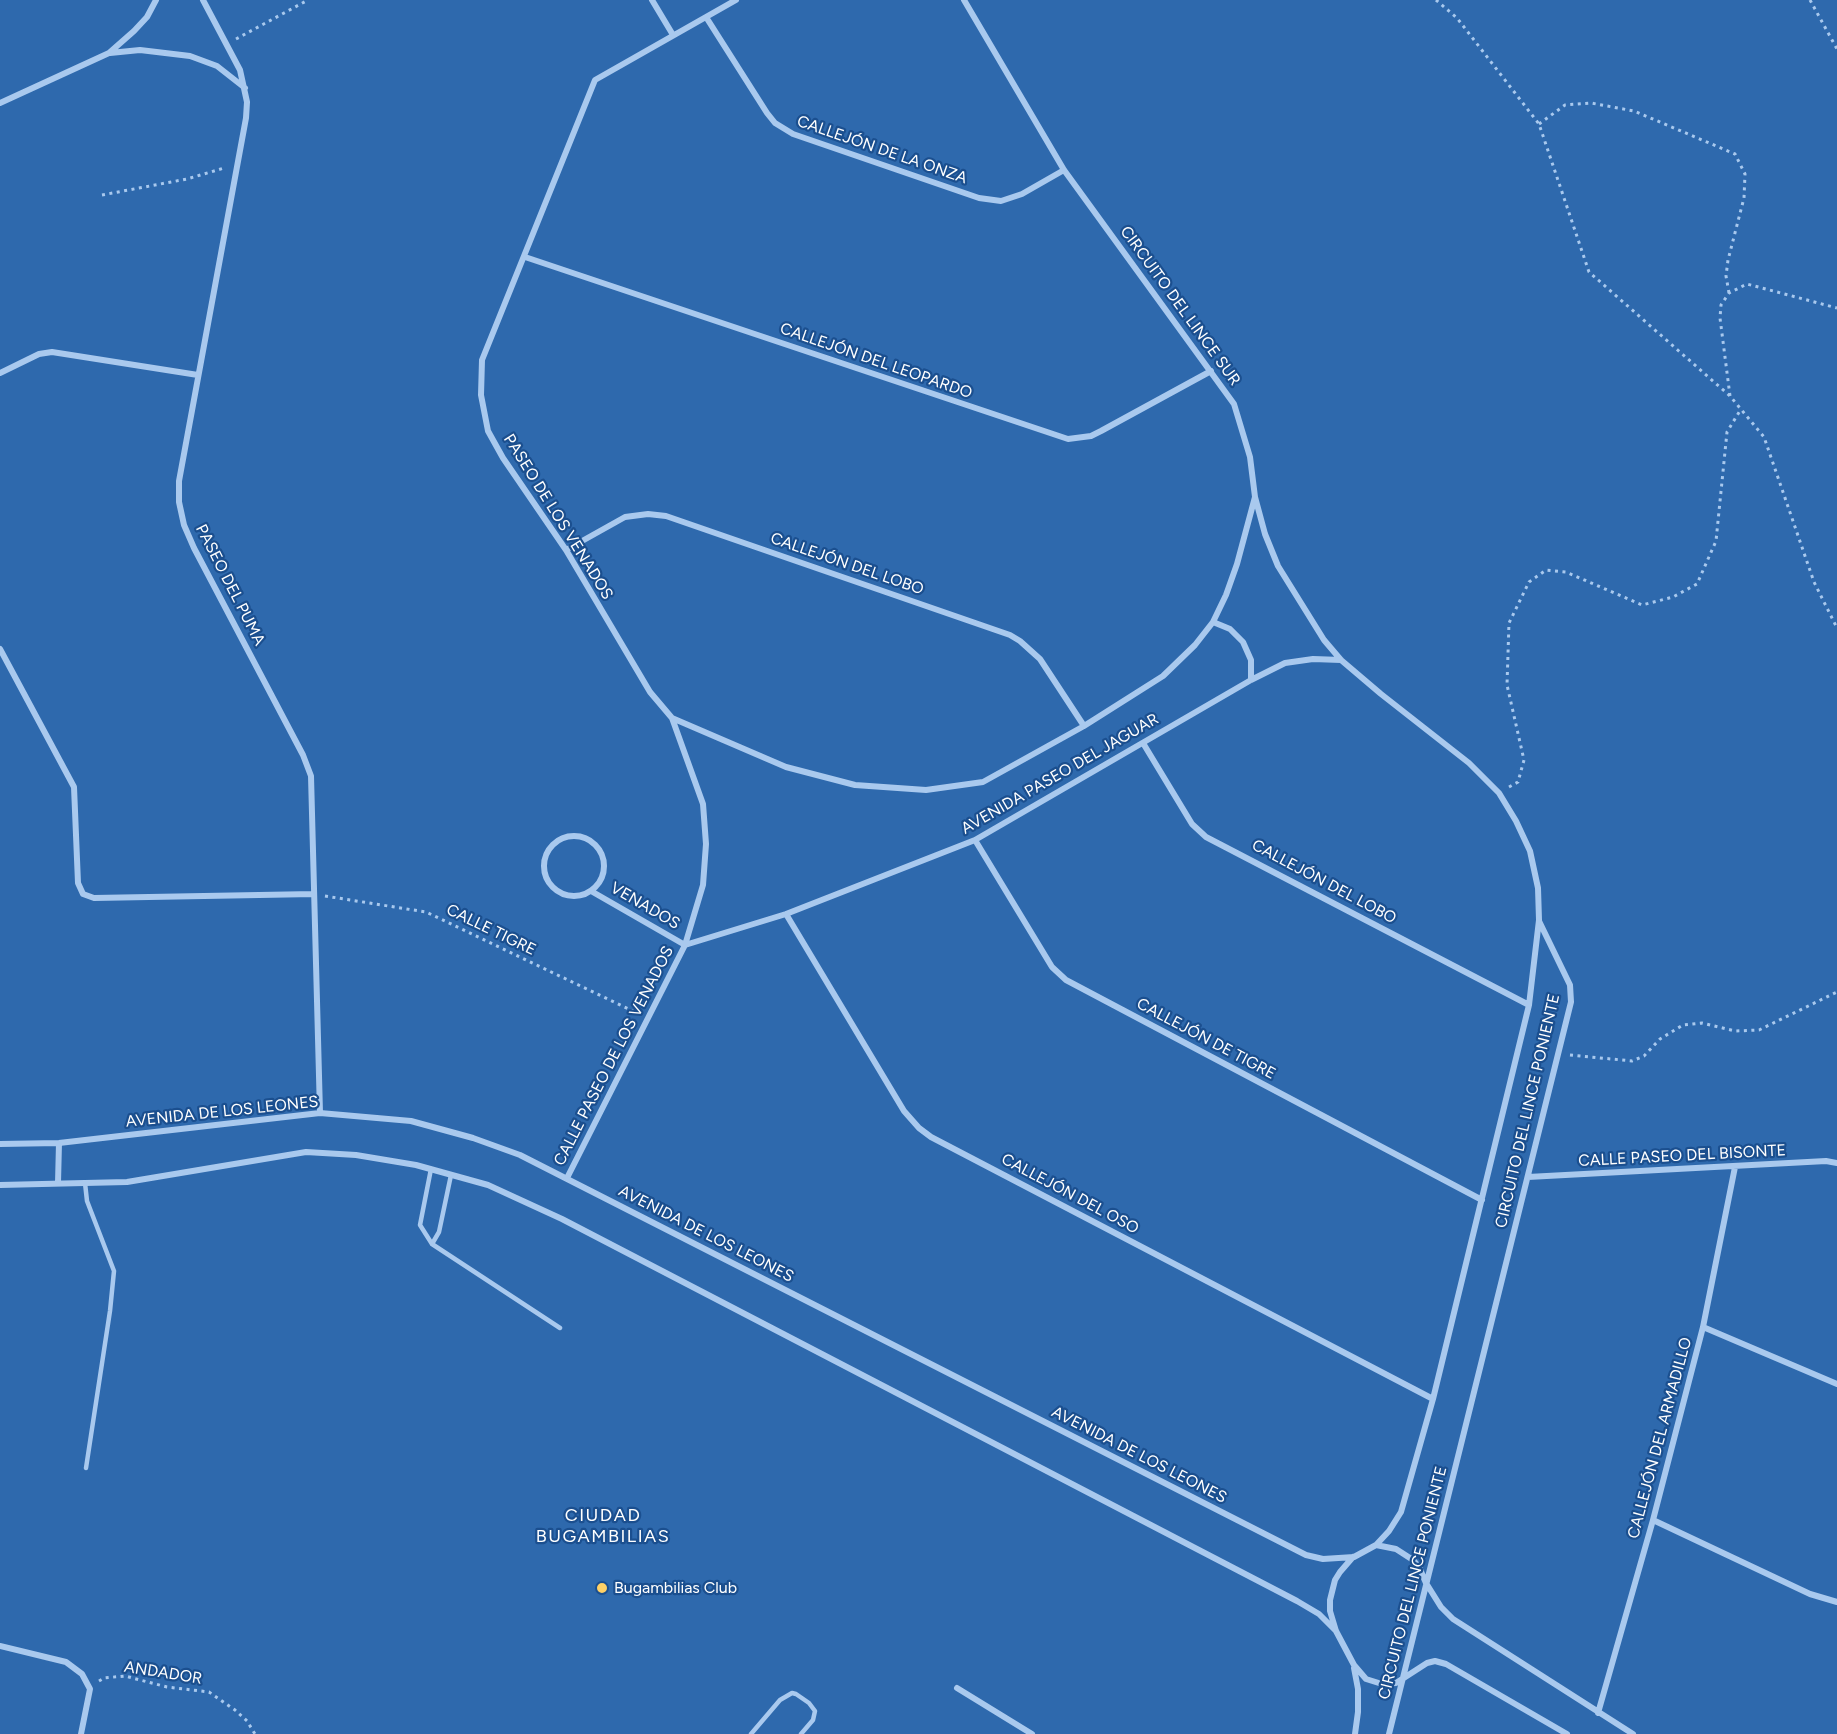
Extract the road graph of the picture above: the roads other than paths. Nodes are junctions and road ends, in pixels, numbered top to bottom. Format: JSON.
{"nodes":[{"id":1,"x":156,"y":0,"type":"edge"},
{"id":2,"x":203,"y":0,"type":"edge"},
{"id":3,"x":652,"y":0,"type":"edge"},
{"id":4,"x":736,"y":0,"type":"edge"},
{"id":5,"x":964,"y":0,"type":"edge"},
{"id":6,"x":706,"y":17,"type":"junction"},
{"id":7,"x":673,"y":35,"type":"junction"},
{"id":8,"x":109,"y":53,"type":"junction"},
{"id":9,"x":245,"y":88,"type":"junction"},
{"id":10,"x":0,"y":103,"type":"edge"},
{"id":11,"x":1064,"y":170,"type":"junction"},
{"id":12,"x":525,"y":257,"type":"junction"},
{"id":13,"x":1211,"y":371,"type":"junction"},
{"id":14,"x":0,"y":374,"type":"edge"},
{"id":15,"x":198,"y":375,"type":"junction"},
{"id":16,"x":1255,"y":497,"type":"junction"},
{"id":17,"x":566,"y":550,"type":"junction"},
{"id":18,"x":1213,"y":622,"type":"junction"},
{"id":19,"x":0,"y":649,"type":"edge"},
{"id":20,"x":1341,"y":660,"type":"junction"},
{"id":21,"x":1251,"y":680,"type":"junction"},
{"id":22,"x":672,"y":718,"type":"junction"},
{"id":23,"x":1084,"y":726,"type":"junction"},
{"id":24,"x":1143,"y":743,"type":"junction"},
{"id":25,"x":975,"y":840,"type":"junction"},
{"id":26,"x":591,"y":891,"type":"junction"},
{"id":27,"x":314,"y":894,"type":"junction"},
{"id":28,"x":786,"y":914,"type":"junction"},
{"id":29,"x":1539,"y":920,"type":"junction"},
{"id":30,"x":685,"y":945,"type":"junction"},
{"id":31,"x":1529,"y":1005,"type":"junction"},
{"id":32,"x":320,"y":1113,"type":"junction"},
{"id":33,"x":59,"y":1143,"type":"junction"},
{"id":34,"x":0,"y":1144,"type":"edge"},
{"id":35,"x":1837,"y":1163,"type":"edge"},
{"id":36,"x":1735,"y":1167,"type":"junction"},
{"id":37,"x":430,"y":1169,"type":"junction"},
{"id":38,"x":451,"y":1175,"type":"junction"},
{"id":39,"x":1528,"y":1178,"type":"junction"},
{"id":40,"x":567,"y":1179,"type":"junction"},
{"id":41,"x":58,"y":1183,"type":"junction"},
{"id":42,"x":85,"y":1183,"type":"junction"},
{"id":43,"x":0,"y":1185,"type":"edge"},
{"id":44,"x":1482,"y":1200,"type":"junction"},
{"id":45,"x":432,"y":1244,"type":"junction"},
{"id":46,"x":1703,"y":1327,"type":"junction"},
{"id":47,"x":560,"y":1328,"type":"dead end"},
{"id":48,"x":1837,"y":1384,"type":"edge"},
{"id":49,"x":1434,"y":1399,"type":"junction"},
{"id":50,"x":86,"y":1468,"type":"dead end"},
{"id":51,"x":1653,"y":1520,"type":"junction"},
{"id":52,"x":1376,"y":1545,"type":"junction"},
{"id":53,"x":1354,"y":1557,"type":"junction"},
{"id":54,"x":1426,"y":1583,"type":"junction"},
{"id":55,"x":1837,"y":1602,"type":"edge"},
{"id":56,"x":1336,"y":1631,"type":"junction"},
{"id":57,"x":0,"y":1646,"type":"edge"},
{"id":58,"x":1354,"y":1665,"type":"junction"},
{"id":59,"x":1403,"y":1679,"type":"junction"},
{"id":60,"x":957,"y":1688,"type":"dead end"},
{"id":61,"x":1598,"y":1713,"type":"junction"},
{"id":62,"x":81,"y":1734,"type":"edge"},
{"id":63,"x":751,"y":1734,"type":"edge"},
{"id":64,"x":801,"y":1734,"type":"edge"},
{"id":65,"x":1032,"y":1734,"type":"edge"},
{"id":66,"x":1355,"y":1734,"type":"edge"},
{"id":67,"x":1389,"y":1734,"type":"edge"},
{"id":68,"x":1567,"y":1734,"type":"edge"},
{"id":69,"x":1633,"y":1734,"type":"edge"}],
"edges":[{"from":1,"to":8,"type":"street"},
{"from":2,"to":9,"type":"street","name":"PASEO DEL PUMA"},
{"from":3,"to":7,"type":"street"},
{"from":4,"to":6,"type":"street","name":"PASEO DE LOS VENADOS"},
{"from":5,"to":11,"type":"street","name":"CIRCUITO DEL LINCE SUR"},
{"from":6,"to":7,"type":"street","name":"PASEO DE LOS VENADOS"},
{"from":6,"to":11,"type":"street","name":"CALLEJÓN DE LA ONZA"},
{"from":7,"to":12,"type":"street","name":"PASEO DE LOS VENADOS"},
{"from":8,"to":9,"type":"street"},
{"from":8,"to":10,"type":"street"},
{"from":9,"to":15,"type":"street","name":"PASEO DEL PUMA"},
{"from":11,"to":13,"type":"street","name":"CIRCUITO DEL LINCE SUR"},
{"from":12,"to":13,"type":"street","name":"CALLEJÓN DEL LEOPARDO"},
{"from":12,"to":17,"type":"street","name":"PASEO DE LOS VENADOS"},
{"from":13,"to":16,"type":"street","name":"CIRCUITO DEL LINCE SUR"},
{"from":14,"to":15,"type":"street"},
{"from":15,"to":27,"type":"street","name":"PASEO DEL PUMA"},
{"from":16,"to":18,"type":"street","name":"AVENIDA PASEO DEL JAGUAR"},
{"from":16,"to":20,"type":"street","name":"CIRCUITO DEL LINCE SUR"},
{"from":17,"to":22,"type":"street","name":"PASEO DE LOS VENADOS"},
{"from":17,"to":23,"type":"street","name":"CALLEJÓN DEL LOBO"},
{"from":18,"to":21,"type":"street"},
{"from":18,"to":23,"type":"street","name":"AVENIDA PASEO DEL JAGUAR"},
{"from":19,"to":27,"type":"street"},
{"from":20,"to":21,"type":"street","name":"AVENIDA PASEO DEL JAGUAR"},
{"from":20,"to":29,"type":"street","name":"CIRCUITO DEL LINCE SUR"},
{"from":21,"to":24,"type":"street","name":"AVENIDA PASEO DEL JAGUAR"},
{"from":22,"to":23,"type":"street","name":"AVENIDA PASEO DEL JAGUAR"},
{"from":22,"to":30,"type":"street","name":"PASEO DE LOS VENADOS"},
{"from":24,"to":25,"type":"street","name":"AVENIDA PASEO DEL JAGUAR"},
{"from":24,"to":31,"type":"street","name":"CALLEJÓN DEL LOBO"},
{"from":25,"to":28,"type":"street","name":"AVENIDA PASEO DEL JAGUAR"},
{"from":25,"to":44,"type":"street","name":"CALLEJÓN DE TIGRE"},
{"from":26,"to":26,"type":"street","name":"VENADOS"},
{"from":26,"to":30,"type":"street","name":"VENADOS"},
{"from":27,"to":32,"type":"street","name":"PASEO DEL PUMA"},
{"from":28,"to":30,"type":"street","name":"AVENIDA PASEO DEL JAGUAR"},
{"from":28,"to":49,"type":"street","name":"CALLEJÓN DEL OSO"},
{"from":29,"to":31,"type":"street","name":"CIRCUITO DEL LINCE PONIENTE"},
{"from":29,"to":39,"type":"street","name":"CIRCUITO DEL LINCE PONIENTE"},
{"from":30,"to":40,"type":"street","name":"CALLE PASEO DE LOS VENADOS"},
{"from":31,"to":44,"type":"street","name":"CIRCUITO DEL LINCE PONIENTE"},
{"from":32,"to":33,"type":"street","name":"AVENIDA DE LOS LEONES"},
{"from":32,"to":40,"type":"street","name":"AVENIDA DE LOS LEONES"},
{"from":33,"to":34,"type":"street","name":"AVENIDA DE LOS LEONES"},
{"from":33,"to":41,"type":"street"},
{"from":35,"to":36,"type":"street","name":"CALLE PASEO DEL BISONTE"},
{"from":36,"to":39,"type":"street","name":"CALLE PASEO DEL BISONTE"},
{"from":36,"to":46,"type":"street","name":"CALLEJÓN DEL ARMADILLO"},
{"from":37,"to":38,"type":"street"},
{"from":37,"to":42,"type":"street"},
{"from":37,"to":45,"type":"lane"},
{"from":38,"to":45,"type":"lane"},
{"from":38,"to":56,"type":"street"},
{"from":39,"to":54,"type":"street","name":"CIRCUITO DEL LINCE PONIENTE"},
{"from":40,"to":53,"type":"street","name":"AVENIDA DE LOS LEONES"},
{"from":41,"to":42,"type":"street"},
{"from":41,"to":43,"type":"street"},
{"from":42,"to":50,"type":"lane"},
{"from":44,"to":49,"type":"street","name":"CIRCUITO DEL LINCE PONIENTE"},
{"from":45,"to":47,"type":"lane"},
{"from":46,"to":48,"type":"street"},
{"from":46,"to":51,"type":"street","name":"CALLEJÓN DEL ARMADILLO"},
{"from":49,"to":52,"type":"street","name":"CIRCUITO DEL LINCE PONIENTE"},
{"from":51,"to":55,"type":"street"},
{"from":51,"to":61,"type":"street","name":"CALLEJÓN DEL ARMADILLO"},
{"from":52,"to":53,"type":"street"},
{"from":52,"to":54,"type":"street"},
{"from":53,"to":56,"type":"street"},
{"from":54,"to":59,"type":"street","name":"CIRCUITO DEL LINCE PONIENTE"},
{"from":54,"to":61,"type":"street"},
{"from":56,"to":58,"type":"street"},
{"from":57,"to":62,"type":"street"},
{"from":58,"to":59,"type":"street"},
{"from":58,"to":66,"type":"street","name":"CIRCUITO DEL LINCE PONIENTE"},
{"from":59,"to":67,"type":"street","name":"CIRCUITO DEL LINCE PONIENTE"},
{"from":59,"to":68,"type":"street"},
{"from":60,"to":65,"type":"street"},
{"from":61,"to":69,"type":"street"},
{"from":63,"to":64,"type":"lane"}]}
